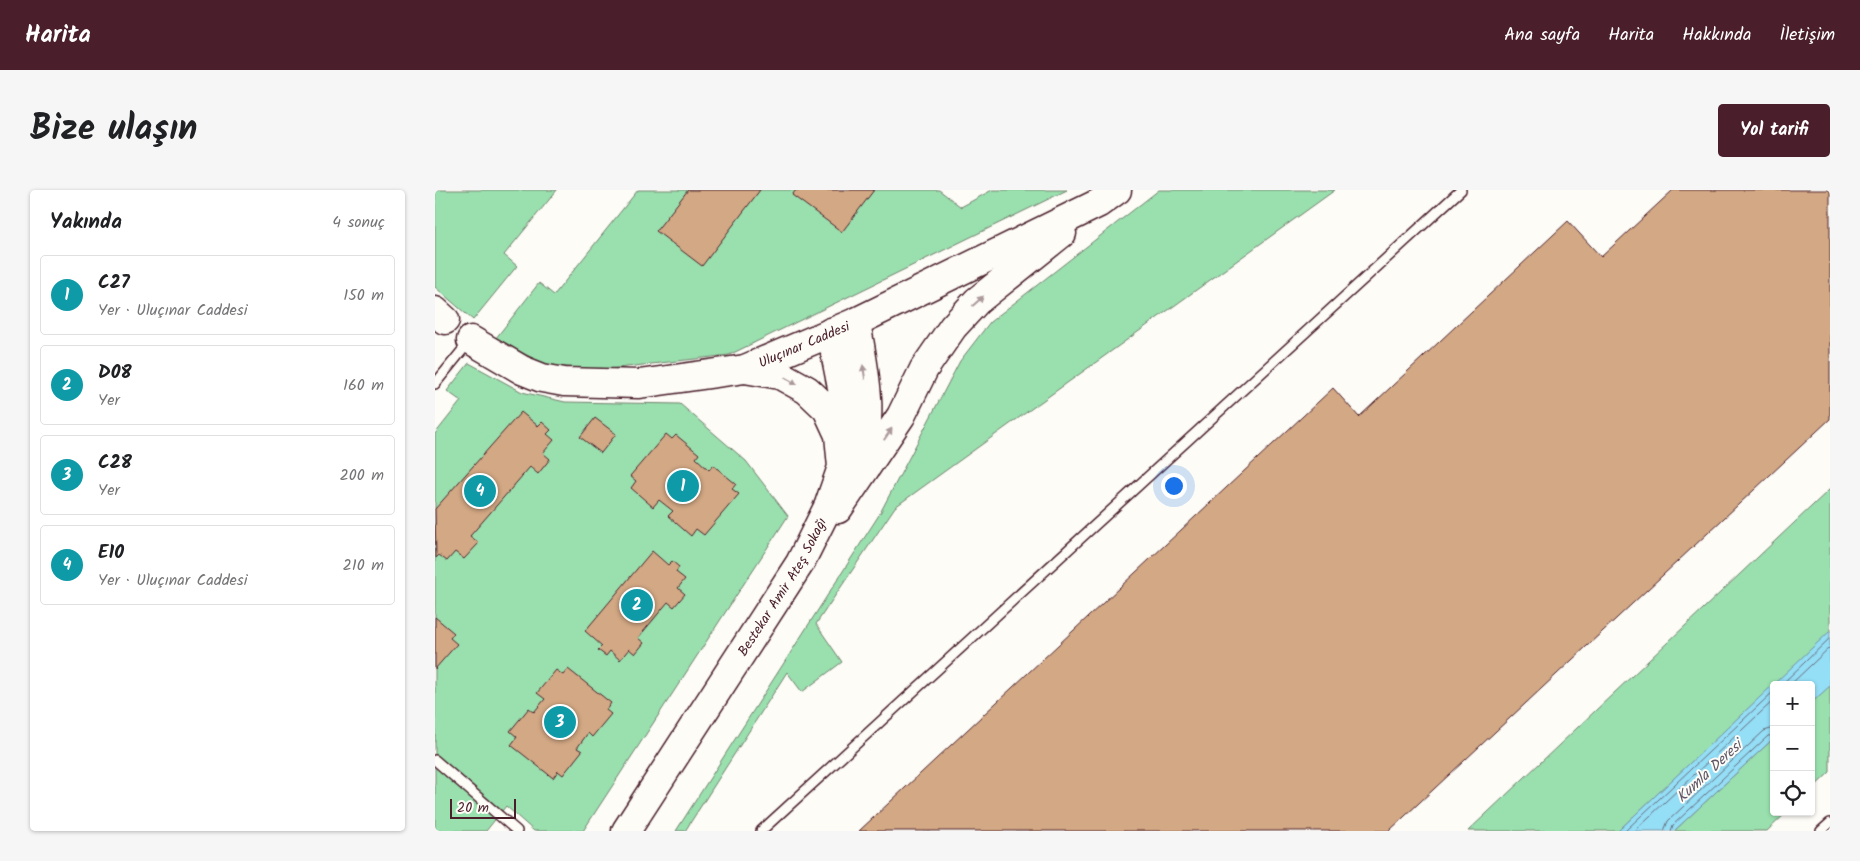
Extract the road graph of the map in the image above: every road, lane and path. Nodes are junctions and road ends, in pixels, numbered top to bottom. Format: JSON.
{"nodes":[{"id":1,"x":1461,"y":190,"type":"edge"},
{"id":2,"x":1108,"y":196,"type":"edge"},
{"id":3,"x":843,"y":327,"type":"junction"},
{"id":4,"x":471,"y":340,"type":"joint"},
{"id":5,"x":745,"y":369,"type":"junction"},
{"id":6,"x":435,"y":384,"type":"edge"},
{"id":7,"x":842,"y":467,"type":"junction"},
{"id":8,"x":831,"y":518,"type":"junction"},
{"id":9,"x":800,"y":564,"type":"junction"},
{"id":10,"x":435,"y":760,"type":"edge"},
{"id":11,"x":1830,"y":823,"type":"edge"},
{"id":12,"x":517,"y":831,"type":"edge"},
{"id":13,"x":626,"y":831,"type":"edge"},
{"id":14,"x":761,"y":831,"type":"edge"},
{"id":15,"x":1821,"y":831,"type":"edge"}],
"edges":[{"from":1,"to":14,"type":"lane"},
{"from":2,"to":3,"type":"main road","name":"Uluçınar Caddesi"},
{"from":8,"to":2,"type":"main road","one_way":true},
{"from":3,"to":5,"type":"main road","name":"Uluçınar Caddesi"},
{"from":3,"to":7,"type":"main road"},
{"from":8,"to":3,"type":"main road","one_way":true},
{"from":4,"to":5,"type":"main road","name":"Uluçınar Caddesi"},
{"from":4,"to":6,"type":"lane"},
{"from":5,"to":7,"type":"main road","name":"Bestekar Amir Ateş Sokağı","one_way":true},
{"from":7,"to":9,"type":"main road","name":"Bestekar Amir Ateş Sokağı"},
{"from":8,"to":9,"type":"main road"},
{"from":9,"to":13,"type":"main road","name":"Bestekar Amir Ateş Sokağı"},
{"from":10,"to":12,"type":"lane"},
{"from":11,"to":15,"type":"lane"}]}
